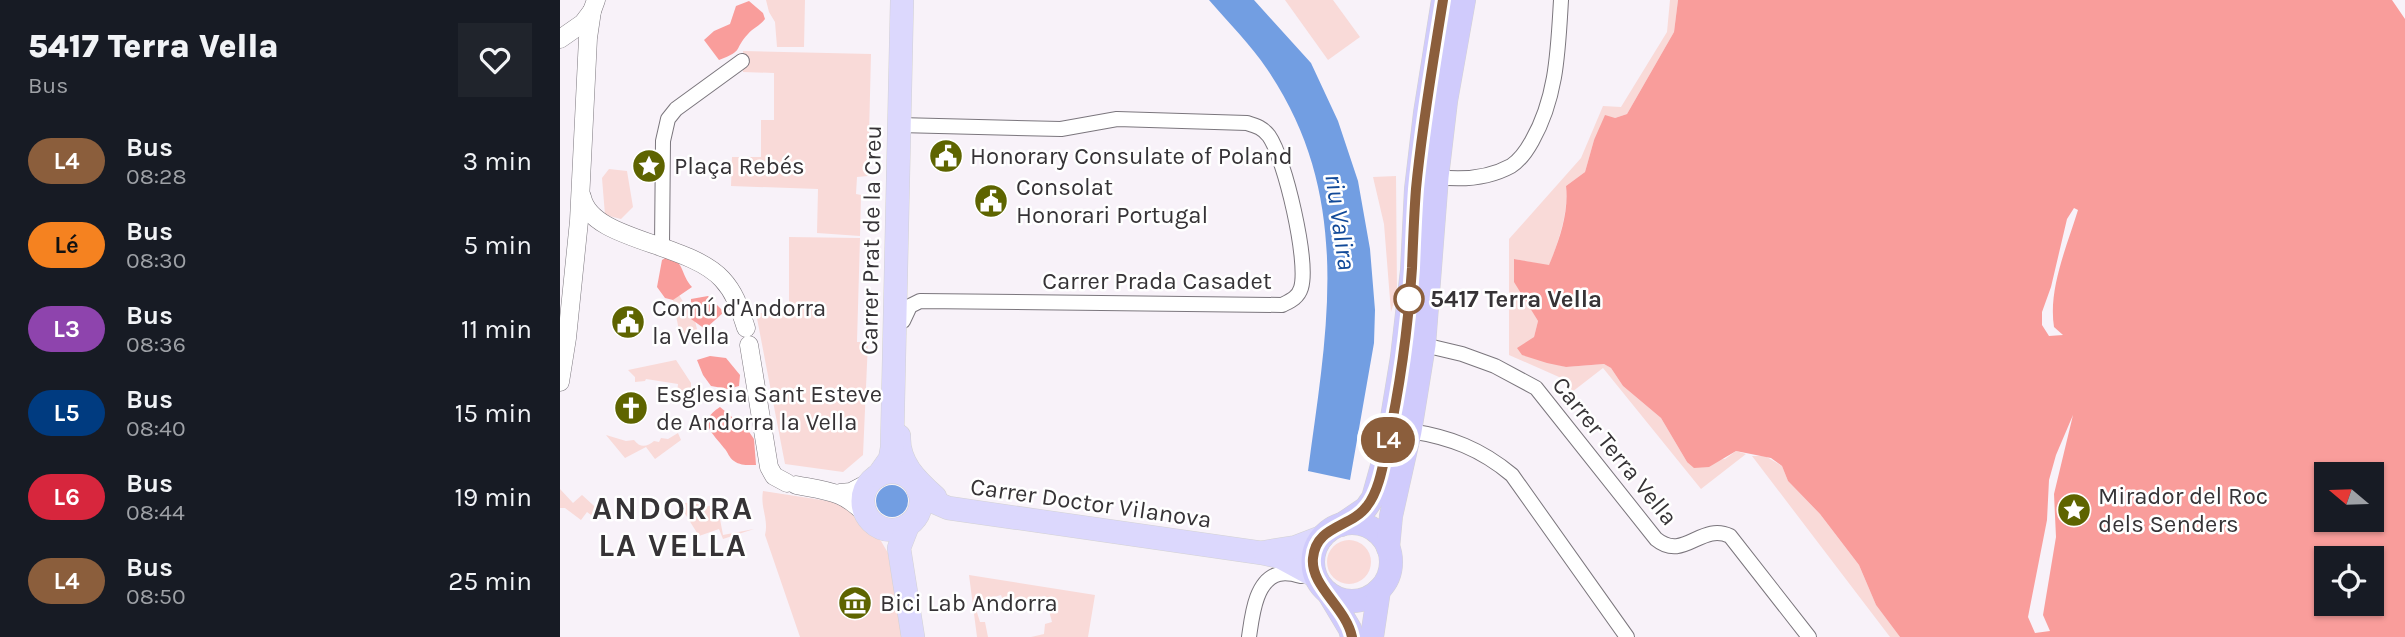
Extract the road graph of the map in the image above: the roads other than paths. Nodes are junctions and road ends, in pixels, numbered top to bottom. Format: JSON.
{"nodes":[{"id":1,"x":902,"y":0,"type":"edge"},
{"id":2,"x":1443,"y":0,"type":"edge"},
{"id":3,"x":1464,"y":0,"type":"edge"},
{"id":4,"x":1561,"y":0,"type":"edge"},
{"id":5,"x":594,"y":5,"type":"edge"},
{"id":6,"x":561,"y":39,"type":"edge"},
{"id":7,"x":587,"y":56,"type":"junction"},
{"id":8,"x":741,"y":61,"type":"dead end"},
{"id":9,"x":899,"y":124,"type":"junction"},
{"id":10,"x":1437,"y":177,"type":"junction"},
{"id":11,"x":581,"y":193,"type":"junction"},
{"id":12,"x":618,"y":231,"type":"junction"},
{"id":13,"x":662,"y":245,"type":"junction"},
{"id":14,"x":575,"y":258,"type":"junction"},
{"id":15,"x":900,"y":311,"type":"junction"},
{"id":16,"x":1424,"y":345,"type":"junction"},
{"id":17,"x":560,"y":382,"type":"edge"},
{"id":18,"x":1410,"y":431,"type":"junction"},
{"id":19,"x":892,"y":448,"type":"junction"},
{"id":20,"x":874,"y":479,"type":"junction"},
{"id":21,"x":913,"y":484,"type":"junction"},
{"id":22,"x":840,"y":494,"type":"junction"},
{"id":23,"x":948,"y":508,"type":"junction"},
{"id":24,"x":872,"y":521,"type":"junction"},
{"id":25,"x":912,"y":522,"type":"junction"},
{"id":26,"x":1331,"y":531,"type":"junction"},
{"id":27,"x":1388,"y":548,"type":"junction"},
{"id":28,"x":1262,"y":553,"type":"junction"},
{"id":29,"x":900,"y":558,"type":"junction"},
{"id":30,"x":1321,"y":585,"type":"junction"},
{"id":31,"x":1379,"y":590,"type":"junction"},
{"id":32,"x":913,"y":637,"type":"edge"},
{"id":33,"x":1249,"y":637,"type":"edge"},
{"id":34,"x":1352,"y":637,"type":"edge"},
{"id":35,"x":1372,"y":637,"type":"edge"},
{"id":36,"x":1627,"y":637,"type":"edge"},
{"id":37,"x":1809,"y":637,"type":"edge"}],
"edges":[{"from":1,"to":9,"type":"main road","name":"Carrer Prat de la Creu"},
{"from":2,"to":26,"type":"highway"},
{"from":3,"to":10,"type":"highway"},
{"from":4,"to":10,"type":"street"},
{"from":5,"to":6,"type":"street"},
{"from":5,"to":7,"type":"street"},
{"from":6,"to":7,"type":"street"},
{"from":7,"to":11,"type":"street"},
{"from":8,"to":13,"type":"street"},
{"from":9,"to":15,"type":"main road","name":"Carrer Prat de la Creu"},
{"from":9,"to":15,"type":"street","name":"Carrer Prada Casadet"},
{"from":10,"to":16,"type":"highway"},
{"from":11,"to":12,"type":"street"},
{"from":11,"to":14,"type":"street"},
{"from":12,"to":13,"type":"street"},
{"from":12,"to":14,"type":"street"},
{"from":13,"to":22,"type":"street"},
{"from":14,"to":17,"type":"street"},
{"from":15,"to":19,"type":"main road","name":"Carrer Prat de la Creu"},
{"from":15,"to":23,"type":"main road"},
{"from":16,"to":18,"type":"highway"},
{"from":16,"to":37,"type":"street","name":"Carrer Terra Vella"},
{"from":18,"to":27,"type":"highway"},
{"from":18,"to":36,"type":"street"},
{"from":19,"to":20,"type":"main road","name":"Carrer Prat de la Creu"},
{"from":19,"to":21,"type":"main road"},
{"from":20,"to":21,"type":"main road"},
{"from":20,"to":22,"type":"street"},
{"from":20,"to":24,"type":"main road"},
{"from":21,"to":23,"type":"main road","name":"Carrer Doctor Vilanova"},
{"from":21,"to":25,"type":"main road"},
{"from":22,"to":24,"type":"street"},
{"from":23,"to":25,"type":"main road"},
{"from":23,"to":28,"type":"main road","name":"Carrer Doctor Vilanova"},
{"from":24,"to":25,"type":"main road"},
{"from":24,"to":29,"type":"main road"},
{"from":25,"to":29,"type":"main road"},
{"from":26,"to":27,"type":"highway"},
{"from":26,"to":28,"type":"main road","name":"Carrer Doctor Vilanova"},
{"from":26,"to":30,"type":"highway"},
{"from":27,"to":31,"type":"highway"},
{"from":28,"to":30,"type":"main road","name":"Carrer Doctor Vilanova"},
{"from":29,"to":32,"type":"main road"},
{"from":30,"to":31,"type":"highway"},
{"from":30,"to":33,"type":"street"},
{"from":30,"to":34,"type":"highway"},
{"from":31,"to":35,"type":"highway"}]}
